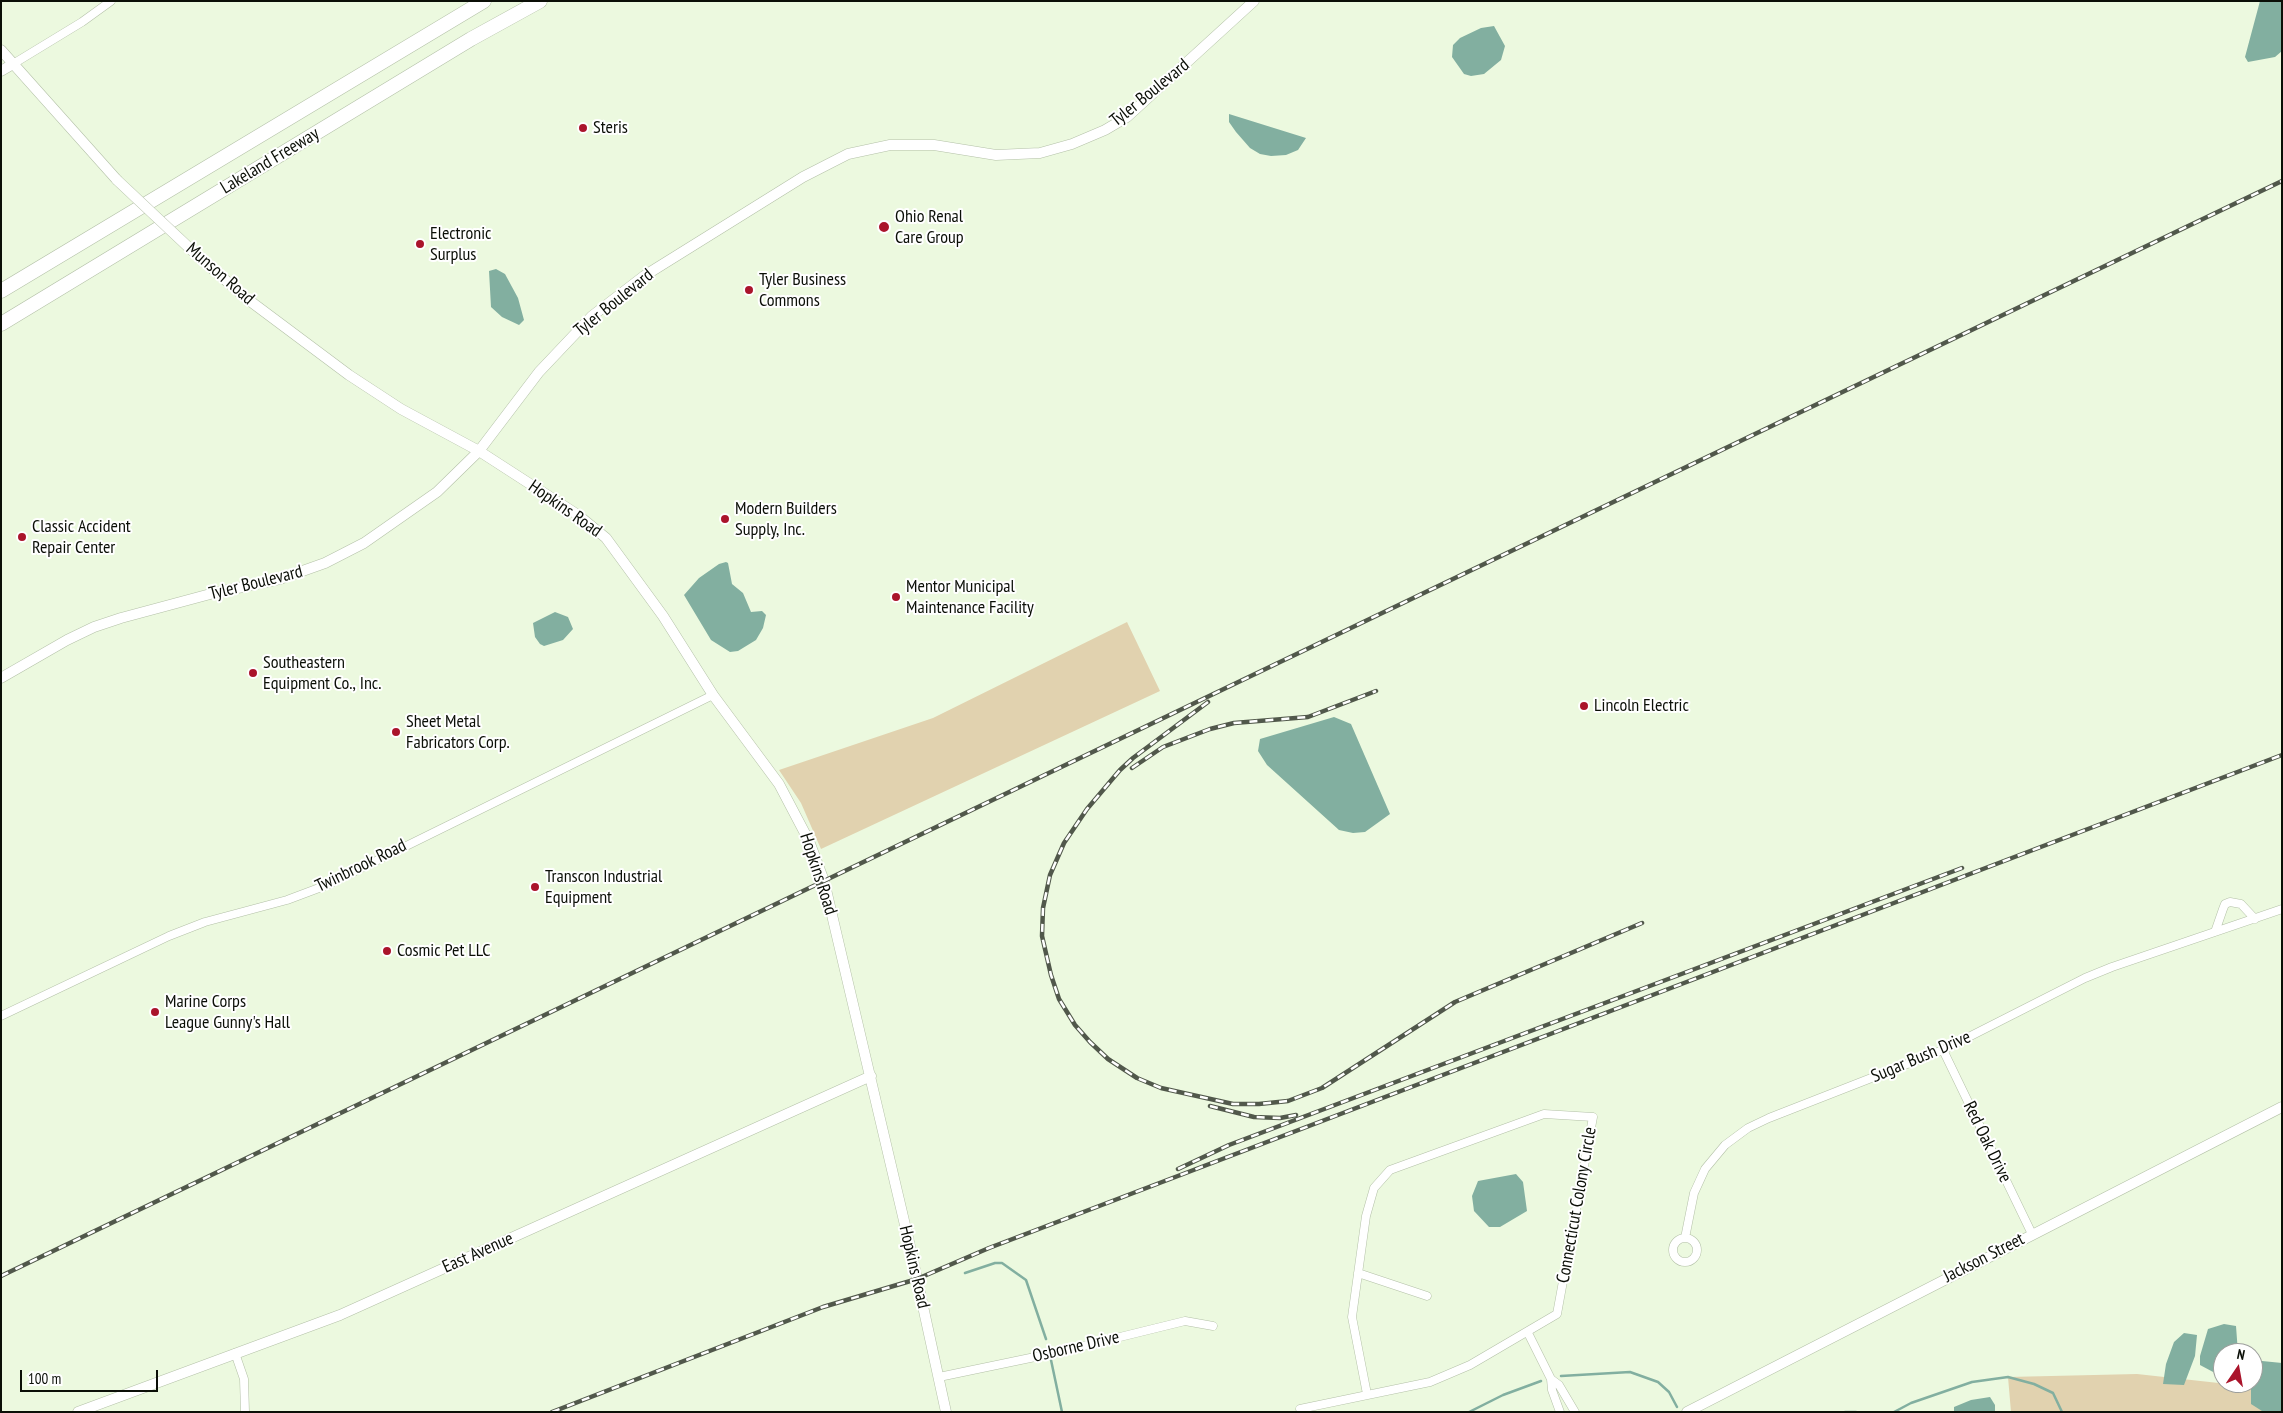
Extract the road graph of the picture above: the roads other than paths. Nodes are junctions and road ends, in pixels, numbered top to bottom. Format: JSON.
{"nodes":[{"id":1,"x":111,"y":1,"type":"edge"},
{"id":2,"x":484,"y":1,"type":"edge"},
{"id":3,"x":540,"y":1,"type":"edge"},
{"id":4,"x":1254,"y":1,"type":"edge"},
{"id":5,"x":1,"y":50,"type":"edge"},
{"id":6,"x":13,"y":64,"type":"junction"},
{"id":7,"x":1,"y":71,"type":"edge"},
{"id":8,"x":1,"y":291,"type":"edge"},
{"id":9,"x":1,"y":324,"type":"edge"},
{"id":10,"x":479,"y":451,"type":"junction"},
{"id":11,"x":1,"y":678,"type":"edge"},
{"id":12,"x":713,"y":695,"type":"junction"},
{"id":13,"x":2282,"y":909,"type":"edge"},
{"id":14,"x":2255,"y":919,"type":"junction"},
{"id":15,"x":2215,"y":932,"type":"junction"},
{"id":16,"x":1,"y":1016,"type":"edge"},
{"id":17,"x":1943,"y":1050,"type":"junction"},
{"id":18,"x":870,"y":1076,"type":"junction"},
{"id":19,"x":2282,"y":1107,"type":"edge"},
{"id":20,"x":2032,"y":1234,"type":"junction"},
{"id":21,"x":1685,"y":1238,"type":"dead end"},
{"id":22,"x":1358,"y":1274,"type":"junction"},
{"id":23,"x":1427,"y":1296,"type":"dead end"},
{"id":24,"x":1213,"y":1326,"type":"dead end"},
{"id":25,"x":1528,"y":1333,"type":"junction"},
{"id":26,"x":235,"y":1353,"type":"junction"},
{"id":27,"x":939,"y":1377,"type":"junction"},
{"id":28,"x":1551,"y":1379,"type":"junction"},
{"id":29,"x":1368,"y":1394,"type":"junction"},
{"id":30,"x":1300,"y":1409,"type":"dead end"},
{"id":31,"x":78,"y":1412,"type":"edge"},
{"id":32,"x":245,"y":1412,"type":"edge"},
{"id":33,"x":946,"y":1412,"type":"edge"},
{"id":34,"x":1560,"y":1412,"type":"edge"},
{"id":35,"x":1575,"y":1412,"type":"edge"},
{"id":36,"x":1687,"y":1412,"type":"edge"}],
"edges":[{"from":1,"to":6,"type":"street"},
{"from":2,"to":8,"type":"highway","name":"Lakeland Freeway"},
{"from":3,"to":9,"type":"highway","name":"Lakeland Freeway"},
{"from":4,"to":10,"type":"street","name":"Tyler Boulevard"},
{"from":5,"to":6,"type":"street","name":"Munson Road"},
{"from":6,"to":7,"type":"street"},
{"from":6,"to":10,"type":"street","name":"Munson Road","bridge":true},
{"from":10,"to":11,"type":"street","name":"Tyler Boulevard"},
{"from":10,"to":12,"type":"street","name":"Hopkins Road"},
{"from":12,"to":16,"type":"street","name":"Twinbrook Road"},
{"from":12,"to":18,"type":"street","name":"Hopkins Road"},
{"from":13,"to":14,"type":"street","name":"Sugar Bush Drive"},
{"from":14,"to":15,"type":"street","name":"Sugar Bush Drive"},
{"from":14,"to":15,"type":"street"},
{"from":15,"to":17,"type":"street","name":"Sugar Bush Drive"},
{"from":17,"to":20,"type":"street","name":"Red Oak Drive"},
{"from":17,"to":21,"type":"street","name":"Sugar Bush Drive"},
{"from":18,"to":26,"type":"street","name":"East Avenue"},
{"from":18,"to":27,"type":"street","name":"Hopkins Road"},
{"from":19,"to":20,"type":"street","name":"Jackson Street"},
{"from":20,"to":36,"type":"street","name":"Jackson Street"},
{"from":22,"to":23,"type":"street"},
{"from":22,"to":25,"type":"street","name":"Connecticut Colony Circle"},
{"from":22,"to":29,"type":"street","name":"Connecticut Colony Circle"},
{"from":24,"to":27,"type":"street","name":"Osborne Drive"},
{"from":25,"to":28,"type":"street"},
{"from":25,"to":29,"type":"street","name":"Connecticut Colony Circle"},
{"from":26,"to":31,"type":"street","name":"East Avenue"},
{"from":26,"to":32,"type":"street"},
{"from":27,"to":33,"type":"street","name":"Hopkins Road"},
{"from":28,"to":34,"type":"street"},
{"from":28,"to":35,"type":"street"},
{"from":29,"to":30,"type":"street","name":"Connecticut Colony Circle"}]}
